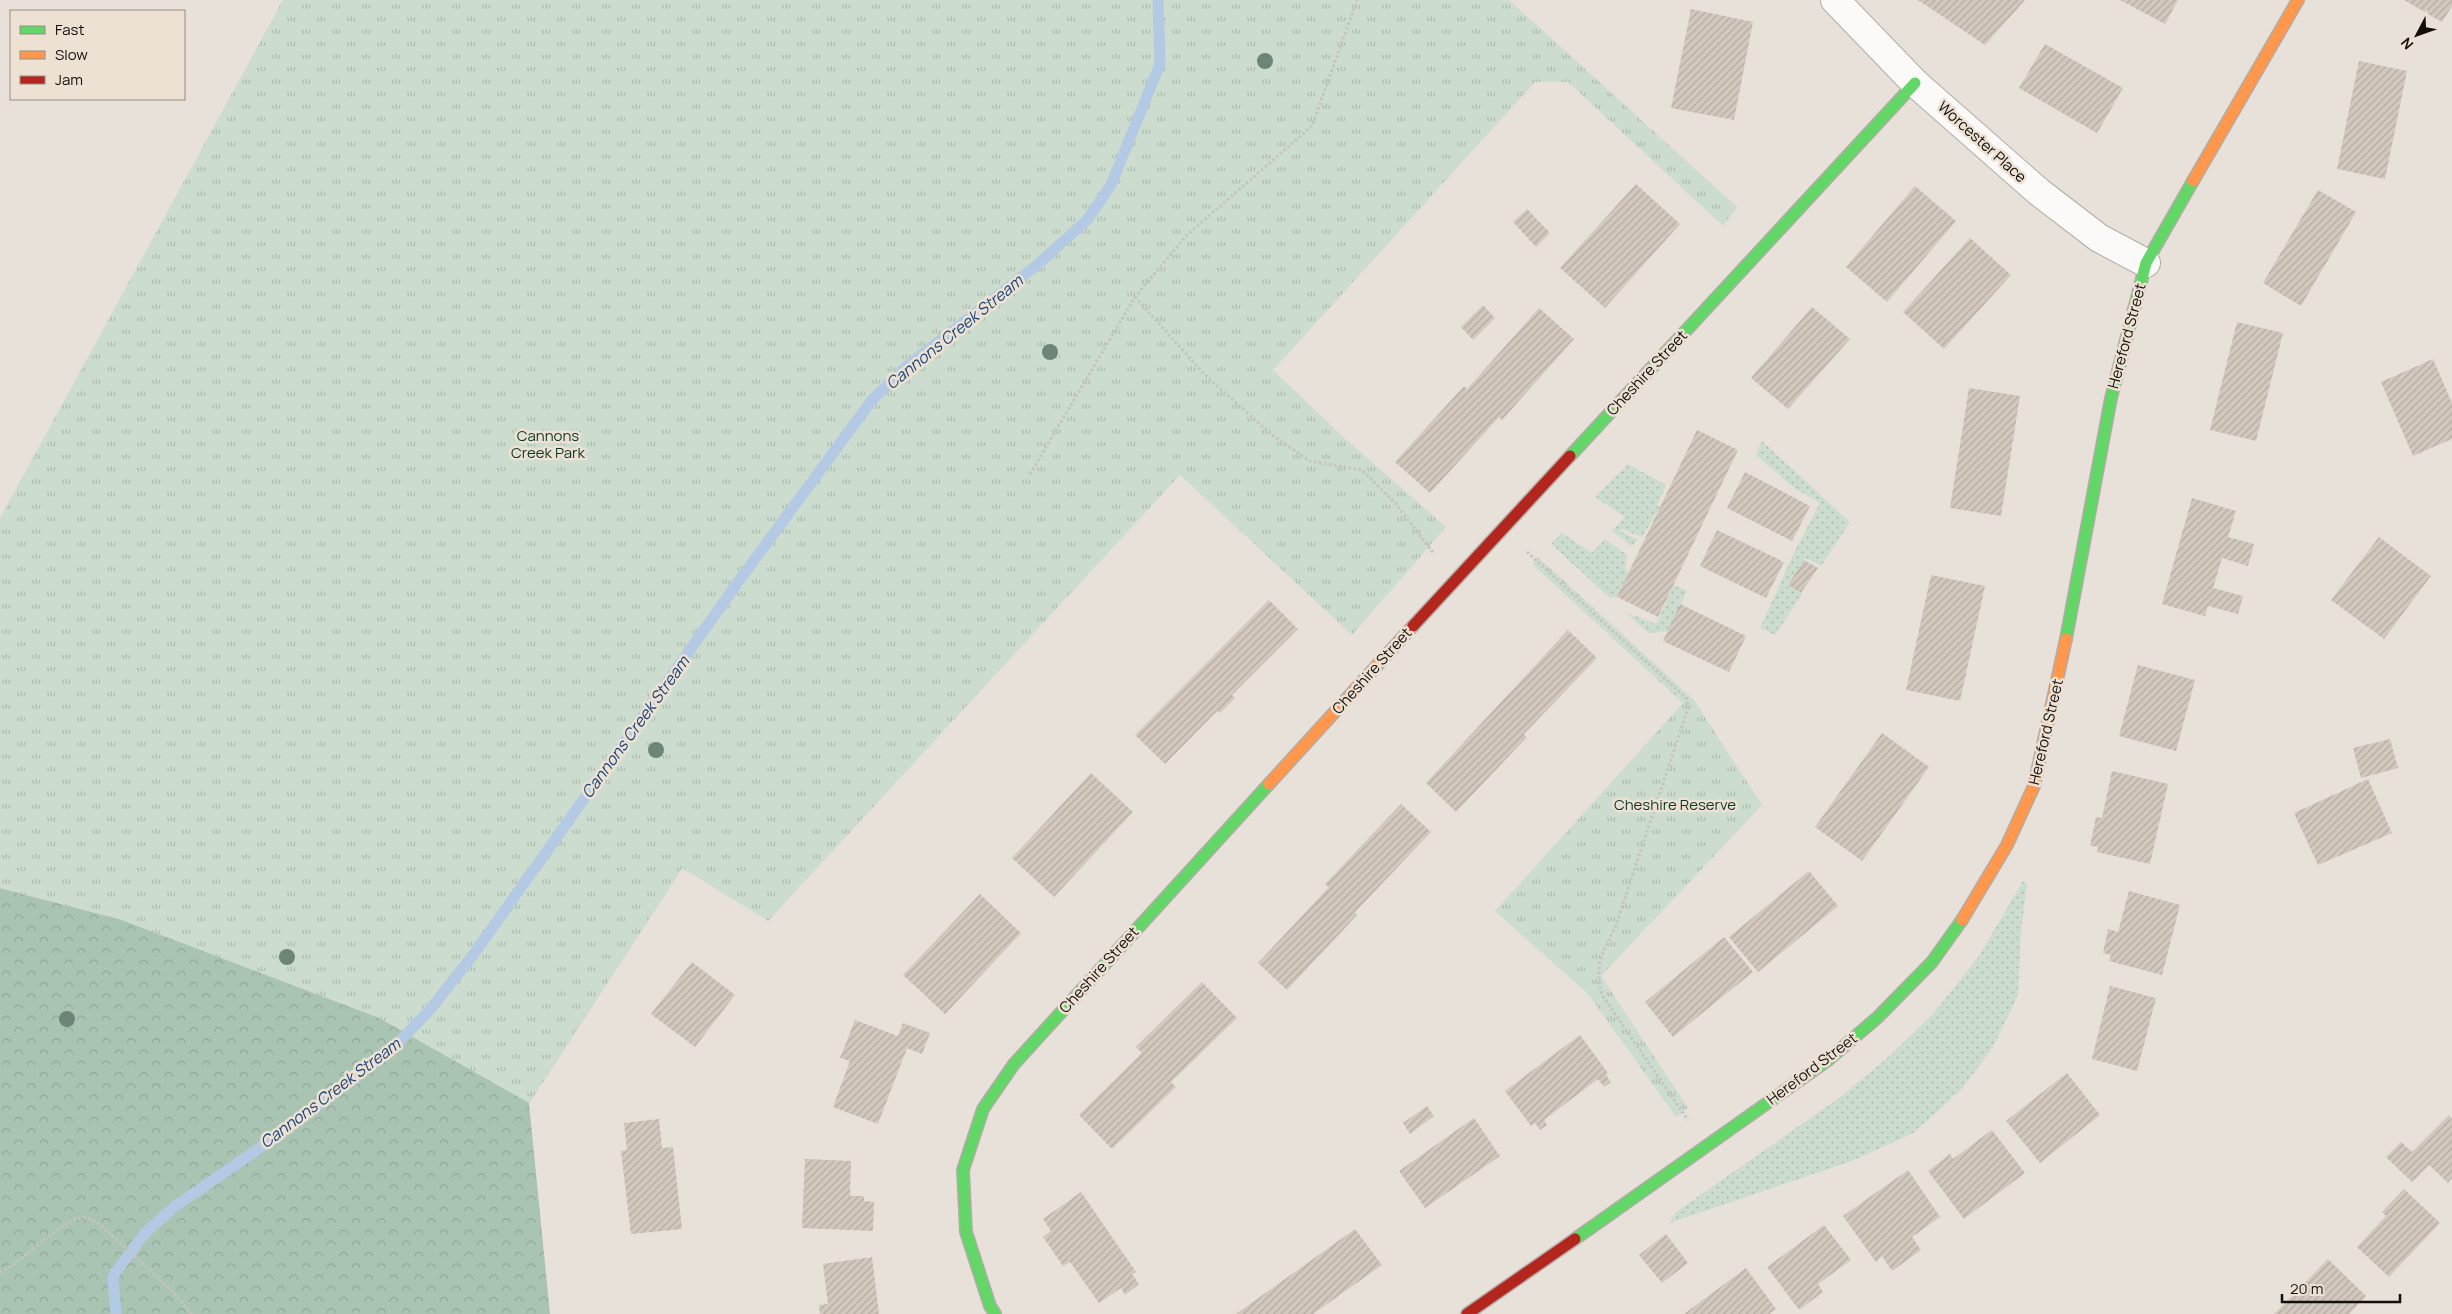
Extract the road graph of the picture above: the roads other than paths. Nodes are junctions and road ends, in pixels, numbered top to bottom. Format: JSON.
{"nodes":[{"id":1,"x":1835,"y":0,"type":"edge"},
{"id":2,"x":2298,"y":0,"type":"edge"},
{"id":3,"x":1915,"y":83,"type":"junction"},
{"id":4,"x":2146,"y":263,"type":"junction"},
{"id":5,"x":995,"y":1314,"type":"edge"},
{"id":6,"x":1467,"y":1314,"type":"edge"}],
"edges":[{"from":1,"to":3,"type":"street","name":"Worcester Place"},
{"from":2,"to":4,"type":"street","name":"Hereford Street"},
{"from":3,"to":4,"type":"street","name":"Worcester Place"},
{"from":3,"to":5,"type":"street","name":"Cheshire Street"},
{"from":4,"to":6,"type":"street","name":"Hereford Street"}]}
